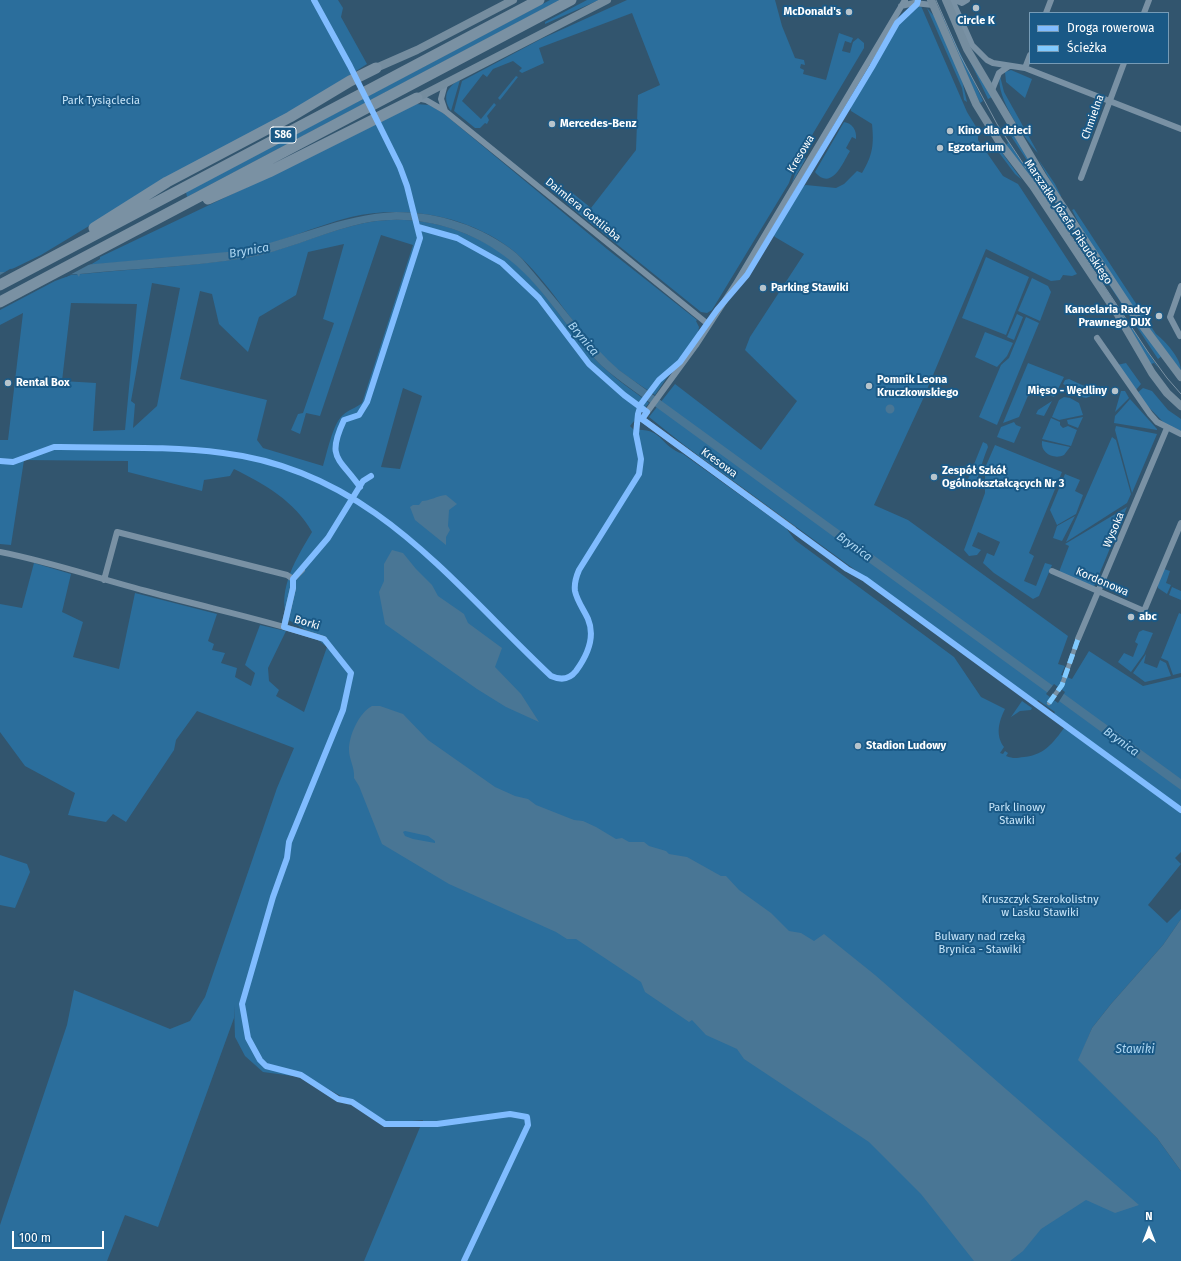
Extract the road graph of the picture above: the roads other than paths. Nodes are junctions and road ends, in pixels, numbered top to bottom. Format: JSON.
{"nodes":[{"id":1,"x":513,"y":0,"type":"edge"},
{"id":2,"x":539,"y":0,"type":"edge"},
{"id":3,"x":571,"y":0,"type":"edge"},
{"id":4,"x":607,"y":0,"type":"edge"},
{"id":5,"x":946,"y":0,"type":"edge"},
{"id":6,"x":953,"y":0,"type":"edge"},
{"id":7,"x":1051,"y":0,"type":"edge"},
{"id":8,"x":1149,"y":0,"type":"edge"},
{"id":9,"x":964,"y":1,"type":"edge"},
{"id":10,"x":903,"y":3,"type":"edge"},
{"id":11,"x":932,"y":3,"type":"edge"},
{"id":12,"x":1046,"y":12,"type":"edge"},
{"id":13,"x":1144,"y":12,"type":"edge"},
{"id":14,"x":1029,"y":58,"type":"edge"},
{"id":15,"x":1124,"y":64,"type":"edge"},
{"id":16,"x":1009,"y":66,"type":"junction"},
{"id":17,"x":376,"y":68,"type":"joint"},
{"id":18,"x":1025,"y":68,"type":"junction"},
{"id":19,"x":445,"y":84,"type":"junction"},
{"id":20,"x":992,"y":90,"type":"junction"},
{"id":21,"x":417,"y":98,"type":"junction"},
{"id":22,"x":1109,"y":102,"type":"junction"},
{"id":23,"x":445,"y":111,"type":"junction"},
{"id":24,"x":1181,"y":129,"type":"edge"},
{"id":25,"x":1081,"y":178,"type":"dead end"},
{"id":26,"x":166,"y":214,"type":"junction"},
{"id":27,"x":77,"y":244,"type":"junction"},
{"id":28,"x":0,"y":284,"type":"edge"},
{"id":29,"x":1181,"y":286,"type":"edge"},
{"id":30,"x":0,"y":302,"type":"edge"},
{"id":31,"x":709,"y":325,"type":"junction"},
{"id":32,"x":1180,"y":336,"type":"dead end"},
{"id":33,"x":1097,"y":338,"type":"dead end"},
{"id":34,"x":1181,"y":377,"type":"edge"},
{"id":35,"x":1181,"y":406,"type":"edge"},
{"id":36,"x":1167,"y":428,"type":"junction"},
{"id":37,"x":1181,"y":434,"type":"edge"},
{"id":38,"x":1181,"y":523,"type":"edge"},
{"id":39,"x":793,"y":529,"type":"dead end"},
{"id":40,"x":0,"y":552,"type":"edge"},
{"id":41,"x":302,"y":570,"type":"dead end"},
{"id":42,"x":1052,"y":571,"type":"dead end"},
{"id":43,"x":293,"y":579,"type":"junction"},
{"id":44,"x":104,"y":580,"type":"junction"},
{"id":45,"x":1099,"y":592,"type":"junction"},
{"id":46,"x":284,"y":627,"type":"junction"},
{"id":47,"x":324,"y":639,"type":"dead end"},
{"id":48,"x":1078,"y":639,"type":"joint"},
{"id":49,"x":1049,"y":703,"type":"dead end"}],
"edges":[{"from":1,"to":17,"type":"main road"},
{"from":2,"to":27,"type":"highway","number":"S86"},
{"from":3,"to":26,"type":"highway","number":"S86"},
{"from":4,"to":19,"type":"main road"},
{"from":5,"to":20,"type":"main road","name":"Marszałka Józefa Piłsudskiego"},
{"from":6,"to":9,"type":"street"},
{"from":6,"to":16,"type":"street"},
{"from":7,"to":12,"type":"street"},
{"from":8,"to":13,"type":"street"},
{"from":10,"to":11,"type":"street"},
{"from":10,"to":31,"type":"street","name":"Kresowa"},
{"from":11,"to":35,"type":"main road","name":"Marszałka Józefa Piłsudskiego"},
{"from":14,"to":18,"type":"street"},
{"from":15,"to":22,"type":"street","name":"Chmielna"},
{"from":16,"to":18,"type":"street"},
{"from":16,"to":20,"type":"street"},
{"from":17,"to":27,"type":"highway"},
{"from":18,"to":22,"type":"street"},
{"from":19,"to":21,"type":"main road"},
{"from":19,"to":23,"type":"street"},
{"from":20,"to":34,"type":"main road","name":"Marszałka Józefa Piłsudskiego"},
{"from":21,"to":23,"type":"street","name":"Daimlera Gottlieba"},
{"from":21,"to":26,"type":"highway"},
{"from":22,"to":24,"type":"street"},
{"from":22,"to":25,"type":"street","name":"Chmielna"},
{"from":23,"to":31,"type":"street","name":"Daimlera Gottlieba"},
{"from":26,"to":30,"type":"highway","number":"S86"},
{"from":27,"to":28,"type":"highway","number":"S86"},
{"from":29,"to":32,"type":"street"},
{"from":31,"to":39,"type":"street","name":"Kresowa"},
{"from":33,"to":36,"type":"street"},
{"from":36,"to":37,"type":"street"},
{"from":36,"to":45,"type":"street","name":"Wysoka"},
{"from":38,"to":45,"type":"street","name":"Kordonowa"},
{"from":40,"to":44,"type":"street","name":"Borki"},
{"from":41,"to":43,"type":"street"},
{"from":42,"to":45,"type":"street","name":"Kordonowa"},
{"from":43,"to":44,"type":"street"},
{"from":43,"to":46,"type":"street"},
{"from":44,"to":46,"type":"street","name":"Borki"},
{"from":45,"to":48,"type":"street","name":"Wysoka"},
{"from":46,"to":47,"type":"street","name":"Borki"},
{"from":48,"to":49,"type":"street"}]}
